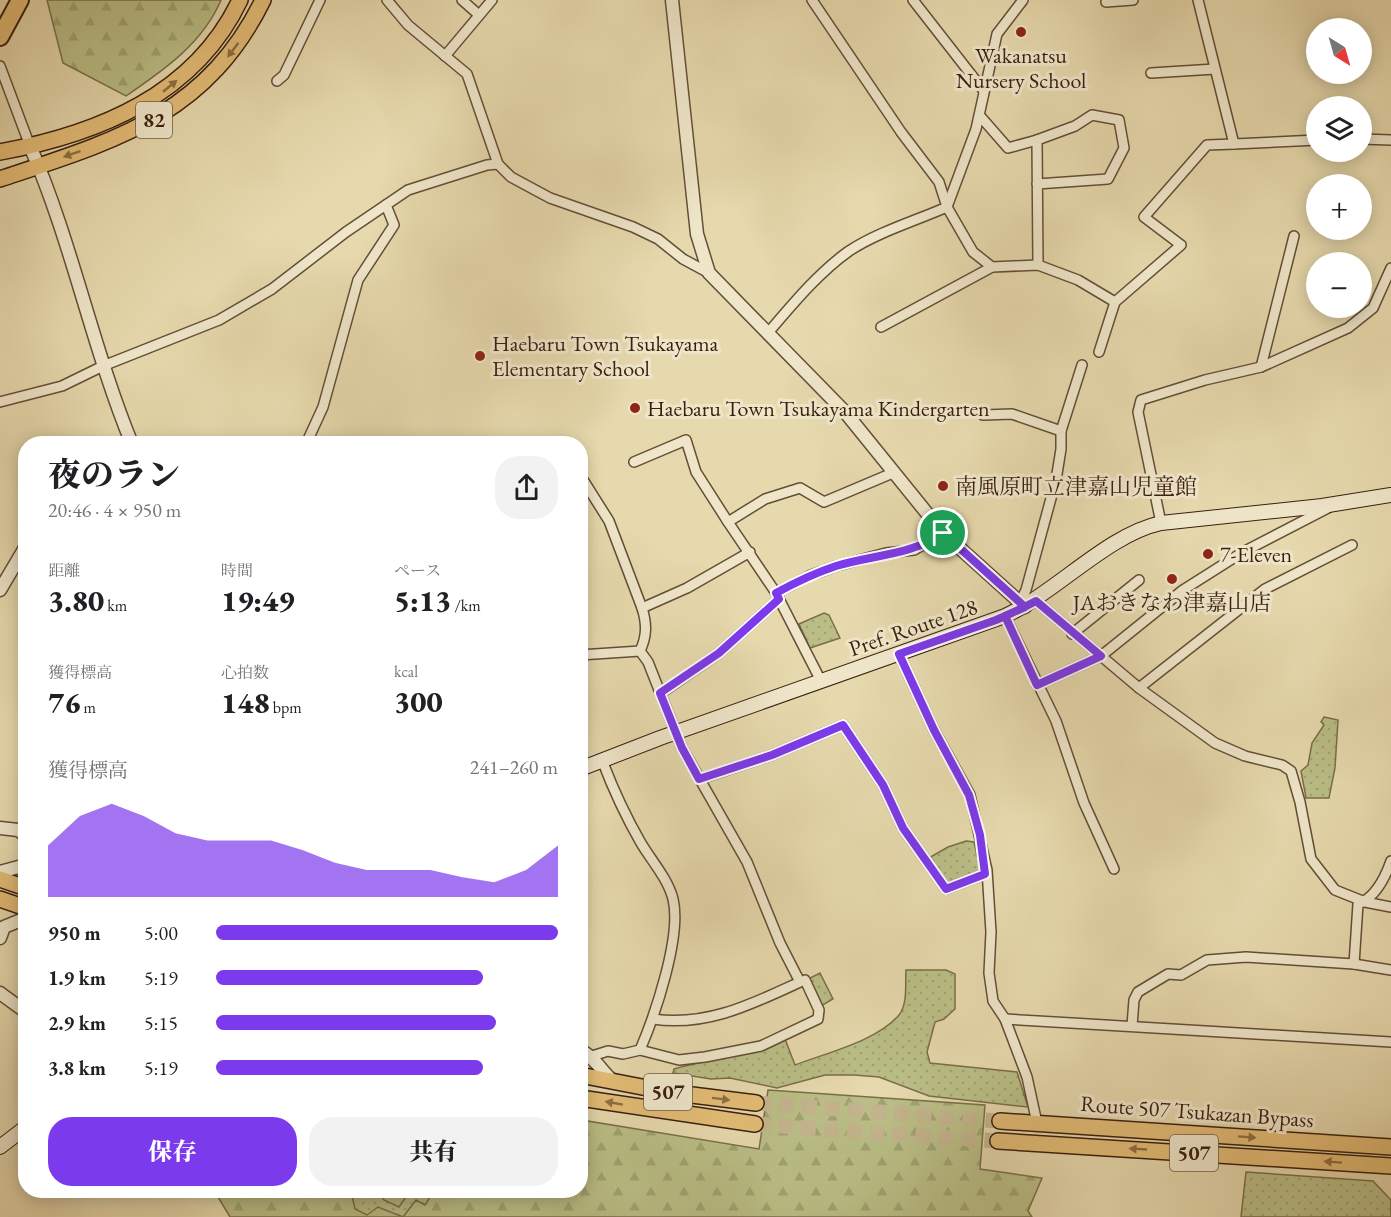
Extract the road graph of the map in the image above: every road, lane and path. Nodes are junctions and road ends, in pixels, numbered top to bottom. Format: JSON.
{"nodes":[{"id":1,"x":18,"y":0,"type":"edge"},
{"id":2,"x":240,"y":0,"type":"edge"},
{"id":3,"x":263,"y":0,"type":"edge"},
{"id":4,"x":320,"y":0,"type":"edge"},
{"id":5,"x":462,"y":0,"type":"edge"},
{"id":6,"x":492,"y":0,"type":"edge"},
{"id":7,"x":672,"y":0,"type":"edge"},
{"id":8,"x":812,"y":0,"type":"edge"},
{"id":9,"x":913,"y":0,"type":"edge"},
{"id":10,"x":1023,"y":0,"type":"edge"},
{"id":11,"x":1132,"y":0,"type":"edge"},
{"id":12,"x":1198,"y":0,"type":"edge"},
{"id":13,"x":390,"y":1,"type":"edge"},
{"id":14,"x":1106,"y":2,"type":"dead end"},
{"id":15,"x":479,"y":15,"type":"junction"},
{"id":16,"x":0,"y":23,"type":"edge"},
{"id":17,"x":0,"y":37,"type":"edge"},
{"id":18,"x":445,"y":56,"type":"junction"},
{"id":19,"x":0,"y":66,"type":"edge"},
{"id":20,"x":1215,"y":69,"type":"junction"},
{"id":21,"x":1151,"y":73,"type":"dead end"},
{"id":22,"x":277,"y":81,"type":"dead end"},
{"id":23,"x":984,"y":91,"type":"junction"},
{"id":24,"x":980,"y":116,"type":"junction"},
{"id":25,"x":1372,"y":139,"type":"edge"},
{"id":26,"x":1037,"y":140,"type":"junction"},
{"id":27,"x":1391,"y":140,"type":"edge"},
{"id":28,"x":1306,"y":141,"type":"edge"},
{"id":29,"x":1234,"y":144,"type":"junction"},
{"id":30,"x":30,"y":146,"type":"junction"},
{"id":31,"x":0,"y":152,"type":"edge"},
{"id":32,"x":498,"y":164,"type":"junction"},
{"id":33,"x":38,"y":166,"type":"junction"},
{"id":34,"x":0,"y":179,"type":"edge"},
{"id":35,"x":1037,"y":184,"type":"junction"},
{"id":36,"x":386,"y":205,"type":"junction"},
{"id":37,"x":947,"y":207,"type":"junction"},
{"id":38,"x":1294,"y":236,"type":"dead end"},
{"id":39,"x":1038,"y":265,"type":"junction"},
{"id":40,"x":992,"y":267,"type":"junction"},
{"id":41,"x":1391,"y":268,"type":"edge"},
{"id":42,"x":709,"y":273,"type":"junction"},
{"id":43,"x":1115,"y":302,"type":"junction"},
{"id":44,"x":881,"y":327,"type":"dead end"},
{"id":45,"x":767,"y":334,"type":"junction"},
{"id":46,"x":1100,"y":352,"type":"dead end"},
{"id":47,"x":103,"y":366,"type":"junction"},
{"id":48,"x":1082,"y":366,"type":"dead end"},
{"id":49,"x":1261,"y":367,"type":"junction"},
{"id":50,"x":0,"y":402,"type":"edge"},
{"id":51,"x":983,"y":415,"type":"dead end"},
{"id":52,"x":1061,"y":431,"type":"junction"},
{"id":53,"x":129,"y":436,"type":"edge"},
{"id":54,"x":310,"y":436,"type":"edge"},
{"id":55,"x":634,"y":462,"type":"dead end"},
{"id":56,"x":895,"y":472,"type":"junction"},
{"id":57,"x":588,"y":488,"type":"edge"},
{"id":58,"x":1391,"y":495,"type":"edge"},
{"id":59,"x":1338,"y":503,"type":"junction"},
{"id":60,"x":728,"y":522,"type":"junction"},
{"id":61,"x":1161,"y":523,"type":"junction"},
{"id":62,"x":943,"y":533,"type":"junction"},
{"id":63,"x":1352,"y":545,"type":"dead end"},
{"id":64,"x":750,"y":552,"type":"junction"},
{"id":65,"x":18,"y":560,"type":"edge"},
{"id":66,"x":1139,"y":580,"type":"dead end"},
{"id":67,"x":0,"y":590,"type":"edge"},
{"id":68,"x":777,"y":596,"type":"junction"},
{"id":69,"x":1027,"y":604,"type":"junction"},
{"id":70,"x":642,"y":608,"type":"junction"},
{"id":71,"x":1005,"y":616,"type":"junction"},
{"id":72,"x":1072,"y":634,"type":"junction"},
{"id":73,"x":640,"y":651,"type":"junction"},
{"id":74,"x":588,"y":654,"type":"edge"},
{"id":75,"x":899,"y":654,"type":"junction"},
{"id":76,"x":1101,"y":656,"type":"junction"},
{"id":77,"x":821,"y":681,"type":"junction"},
{"id":78,"x":1037,"y":685,"type":"junction"},
{"id":79,"x":1139,"y":688,"type":"junction"},
{"id":80,"x":660,"y":693,"type":"junction"},
{"id":81,"x":675,"y":732,"type":"junction"},
{"id":82,"x":602,"y":760,"type":"junction"},
{"id":83,"x":588,"y":766,"type":"edge"},
{"id":84,"x":699,"y":779,"type":"junction"},
{"id":85,"x":0,"y":828,"type":"edge"},
{"id":86,"x":18,"y":830,"type":"edge"},
{"id":87,"x":1391,"y":861,"type":"edge"},
{"id":88,"x":18,"y":867,"type":"edge"},
{"id":89,"x":1114,"y":869,"type":"dead end"},
{"id":90,"x":0,"y":872,"type":"edge"},
{"id":91,"x":985,"y":874,"type":"junction"},
{"id":92,"x":0,"y":879,"type":"edge"},
{"id":93,"x":18,"y":885,"type":"edge"},
{"id":94,"x":0,"y":899,"type":"edge"},
{"id":95,"x":1365,"y":902,"type":"junction"},
{"id":96,"x":18,"y":905,"type":"edge"},
{"id":97,"x":1391,"y":908,"type":"edge"},
{"id":98,"x":18,"y":921,"type":"edge"},
{"id":99,"x":1,"y":927,"type":"edge"},
{"id":100,"x":1354,"y":964,"type":"junction"},
{"id":101,"x":1391,"y":970,"type":"edge"},
{"id":102,"x":805,"y":980,"type":"dead end"},
{"id":103,"x":0,"y":993,"type":"edge"},
{"id":104,"x":18,"y":1006,"type":"edge"},
{"id":105,"x":653,"y":1019,"type":"junction"},
{"id":106,"x":1005,"y":1019,"type":"junction"},
{"id":107,"x":1132,"y":1026,"type":"junction"},
{"id":108,"x":1391,"y":1042,"type":"edge"},
{"id":109,"x":640,"y":1050,"type":"junction"},
{"id":110,"x":588,"y":1053,"type":"edge"},
{"id":111,"x":588,"y":1055,"type":"edge"},
{"id":112,"x":588,"y":1077,"type":"edge"},
{"id":113,"x":614,"y":1082,"type":"junction"},
{"id":114,"x":588,"y":1099,"type":"edge"},
{"id":115,"x":756,"y":1103,"type":"tunnel mouth"},
{"id":116,"x":1000,"y":1121,"type":"tunnel mouth"},
{"id":117,"x":1036,"y":1123,"type":"junction"},
{"id":118,"x":755,"y":1124,"type":"tunnel mouth"},
{"id":119,"x":18,"y":1133,"type":"edge"},
{"id":120,"x":998,"y":1141,"type":"tunnel mouth"},
{"id":121,"x":0,"y":1147,"type":"edge"},
{"id":122,"x":1391,"y":1147,"type":"edge"},
{"id":123,"x":1391,"y":1167,"type":"edge"}],
"edges":[{"from":1,"to":16,"type":"highway"},
{"from":1,"to":17,"type":"highway"},
{"from":30,"to":2,"type":"main road","number":"82","one_way":true},
{"from":3,"to":33,"type":"main road","number":"82","one_way":true},
{"from":4,"to":22,"type":"street"},
{"from":5,"to":15,"type":"street"},
{"from":6,"to":15,"type":"street"},
{"from":7,"to":42,"type":"street"},
{"from":8,"to":37,"type":"street"},
{"from":9,"to":23,"type":"street"},
{"from":10,"to":23,"type":"street"},
{"from":11,"to":14,"type":"street"},
{"from":12,"to":20,"type":"street"},
{"from":13,"to":18,"type":"street"},
{"from":15,"to":18,"type":"street"},
{"from":18,"to":32,"type":"street"},
{"from":19,"to":30,"type":"street"},
{"from":20,"to":21,"type":"street"},
{"from":20,"to":29,"type":"street"},
{"from":23,"to":24,"type":"street"},
{"from":24,"to":26,"type":"street"},
{"from":24,"to":37,"type":"street"},
{"from":25,"to":27,"type":"street"},
{"from":26,"to":35,"type":"street"},
{"from":26,"to":35,"type":"street"},
{"from":28,"to":29,"type":"street"},
{"from":29,"to":43,"type":"street"},
{"from":30,"to":31,"type":"main road","number":"82"},
{"from":30,"to":33,"type":"street"},
{"from":32,"to":36,"type":"street"},
{"from":32,"to":42,"type":"street"},
{"from":33,"to":34,"type":"main road","number":"82"},
{"from":33,"to":47,"type":"street"},
{"from":35,"to":39,"type":"street"},
{"from":36,"to":47,"type":"street"},
{"from":36,"to":54,"type":"street"},
{"from":37,"to":40,"type":"street"},
{"from":37,"to":45,"type":"street"},
{"from":38,"to":49,"type":"street"},
{"from":39,"to":40,"type":"street"},
{"from":39,"to":43,"type":"street"},
{"from":40,"to":44,"type":"street"},
{"from":41,"to":49,"type":"street"},
{"from":42,"to":45,"type":"street"},
{"from":43,"to":46,"type":"street"},
{"from":45,"to":56,"type":"street"},
{"from":47,"to":50,"type":"street"},
{"from":47,"to":53,"type":"street"},
{"from":48,"to":52,"type":"street"},
{"from":49,"to":61,"type":"street"},
{"from":51,"to":52,"type":"street"},
{"from":52,"to":69,"type":"street"},
{"from":55,"to":60,"type":"street"},
{"from":56,"to":60,"type":"street"},
{"from":56,"to":62,"type":"street"},
{"from":57,"to":70,"type":"street"},
{"from":58,"to":59,"type":"main road","name":"Pref. Route 128"},
{"from":59,"to":61,"type":"main road","name":"Pref. Route 128"},
{"from":59,"to":76,"type":"street"},
{"from":60,"to":64,"type":"street"},
{"from":61,"to":69,"type":"main road","name":"Pref. Route 128"},
{"from":62,"to":68,"type":"street"},
{"from":62,"to":69,"type":"street"},
{"from":63,"to":79,"type":"street"},
{"from":64,"to":68,"type":"street"},
{"from":64,"to":70,"type":"street"},
{"from":65,"to":67,"type":"street"},
{"from":66,"to":72,"type":"street"},
{"from":68,"to":77,"type":"street"},
{"from":68,"to":80,"type":"street"},
{"from":69,"to":71,"type":"main road","name":"Pref. Route 128"},
{"from":69,"to":72,"type":"street"},
{"from":70,"to":73,"type":"street"},
{"from":71,"to":75,"type":"main road","name":"Pref. Route 128"},
{"from":71,"to":78,"type":"street"},
{"from":72,"to":76,"type":"street"},
{"from":73,"to":74,"type":"street"},
{"from":73,"to":80,"type":"street"},
{"from":75,"to":77,"type":"main road","name":"Pref. Route 128"},
{"from":75,"to":91,"type":"street"},
{"from":76,"to":78,"type":"street"},
{"from":76,"to":79,"type":"street"},
{"from":77,"to":81,"type":"main road","name":"Pref. Route 128"},
{"from":78,"to":89,"type":"street"},
{"from":79,"to":95,"type":"street"},
{"from":80,"to":81,"type":"street"},
{"from":81,"to":82,"type":"main road","name":"Pref. Route 128"},
{"from":81,"to":84,"type":"street"},
{"from":82,"to":83,"type":"main road","name":"Pref. Route 128"},
{"from":82,"to":105,"type":"street"},
{"from":84,"to":91,"type":"street"},
{"from":84,"to":105,"type":"street"},
{"from":85,"to":86,"type":"street"},
{"from":87,"to":95,"type":"street"},
{"from":88,"to":90,"type":"street"},
{"from":91,"to":106,"type":"street"},
{"from":92,"to":93,"type":"main road"},
{"from":94,"to":96,"type":"main road"},
{"from":95,"to":97,"type":"street"},
{"from":95,"to":100,"type":"street"},
{"from":98,"to":99,"type":"street"},
{"from":100,"to":101,"type":"street"},
{"from":100,"to":107,"type":"street"},
{"from":102,"to":109,"type":"street"},
{"from":103,"to":104,"type":"street"},
{"from":105,"to":109,"type":"street"},
{"from":106,"to":107,"type":"street"},
{"from":106,"to":117,"type":"street"},
{"from":107,"to":108,"type":"street"},
{"from":109,"to":110,"type":"street"},
{"from":111,"to":113,"type":"street"},
{"from":112,"to":113,"type":"main road","number":"507"},
{"from":113,"to":115,"type":"main road","number":"507","one_way":true},
{"from":118,"to":114,"type":"main road","number":"507","one_way":true},
{"from":116,"to":117,"type":"main road","name":"Route 507 Tsukazan Bypass","number":"507"},
{"from":117,"to":122,"type":"main road","name":"Route 507 Tsukazan Bypass","number":"507","one_way":true},
{"from":119,"to":121,"type":"main road"},
{"from":123,"to":120,"type":"main road","name":"Route 507 Tsukazan Bypass","number":"507","one_way":true}]}
